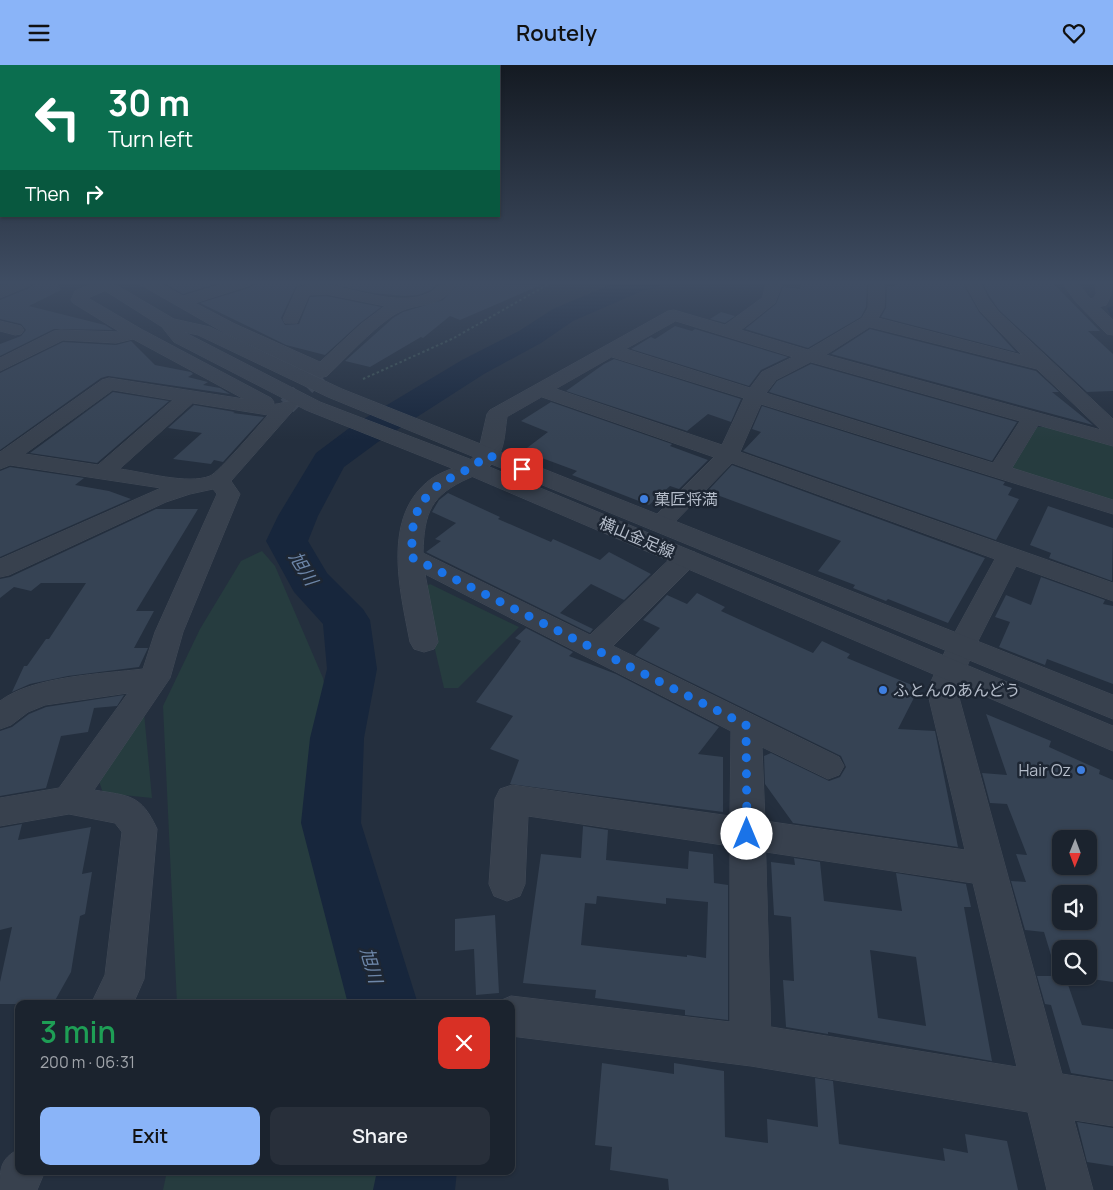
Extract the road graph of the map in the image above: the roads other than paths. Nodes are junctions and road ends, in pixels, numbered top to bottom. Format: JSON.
{"nodes":[{"id":1,"x":129,"y":334,"type":"edge"},
{"id":2,"x":138,"y":334,"type":"edge"},
{"id":3,"x":177,"y":334,"type":"edge"},
{"id":4,"x":211,"y":334,"type":"edge"},
{"id":5,"x":243,"y":334,"type":"edge"},
{"id":6,"x":358,"y":334,"type":"edge"},
{"id":7,"x":638,"y":334,"type":"edge"},
{"id":8,"x":739,"y":334,"type":"edge"},
{"id":9,"x":846,"y":334,"type":"edge"},
{"id":10,"x":920,"y":334,"type":"edge"},
{"id":11,"x":1012,"y":334,"type":"edge"},
{"id":12,"x":609,"y":350,"type":"junction"},
{"id":13,"x":810,"y":356,"type":"junction"},
{"id":14,"x":0,"y":365,"type":"edge"},
{"id":15,"x":1043,"y":366,"type":"junction"},
{"id":16,"x":538,"y":389,"type":"junction"},
{"id":17,"x":755,"y":395,"type":"junction"},
{"id":18,"x":188,"y":397,"type":"junction"},
{"id":19,"x":285,"y":408,"type":"junction"},
{"id":20,"x":1032,"y":418,"type":"junction"},
{"id":21,"x":1113,"y":430,"type":"edge"},
{"id":22,"x":1113,"y":440,"type":"edge"},
{"id":23,"x":728,"y":455,"type":"junction"},
{"id":24,"x":3,"y":460,"type":"edge"},
{"id":25,"x":480,"y":461,"type":"junction"},
{"id":26,"x":999,"y":471,"type":"junction"},
{"id":27,"x":102,"y":473,"type":"junction"},
{"id":28,"x":219,"y":481,"type":"junction"},
{"id":29,"x":184,"y":488,"type":"junction"},
{"id":30,"x":1113,"y":507,"type":"edge"},
{"id":31,"x":660,"y":524,"type":"junction"},
{"id":32,"x":1009,"y":555,"type":"junction"},
{"id":33,"x":411,"y":557,"type":"junction"},
{"id":34,"x":686,"y":558,"type":"junction"},
{"id":35,"x":0,"y":569,"type":"edge"},
{"id":36,"x":1113,"y":592,"type":"edge"},
{"id":37,"x":424,"y":642,"type":"dead end"},
{"id":38,"x":594,"y":648,"type":"junction"},
{"id":39,"x":957,"y":657,"type":"junction"},
{"id":40,"x":155,"y":678,"type":"junction"},
{"id":41,"x":1113,"y":707,"type":"edge"},
{"id":42,"x":0,"y":717,"type":"edge"},
{"id":43,"x":746,"y":725,"type":"junction"},
{"id":44,"x":1113,"y":739,"type":"edge"},
{"id":45,"x":828,"y":766,"type":"dead end"},
{"id":46,"x":69,"y":801,"type":"junction"},
{"id":47,"x":0,"y":813,"type":"edge"},
{"id":48,"x":747,"y":834,"type":"junction"},
{"id":49,"x":988,"y":869,"type":"junction"},
{"id":50,"x":508,"y":884,"type":"dead end"},
{"id":51,"x":113,"y":1000,"type":"edge"},
{"id":52,"x":515,"y":1016,"type":"edge"},
{"id":53,"x":751,"y":1045,"type":"junction"},
{"id":54,"x":1045,"y":1092,"type":"junction"},
{"id":55,"x":1113,"y":1104,"type":"edge"},
{"id":56,"x":20,"y":1175,"type":"edge"},
{"id":57,"x":12,"y":1190,"type":"edge"},
{"id":58,"x":1070,"y":1190,"type":"edge"}],
"edges":[{"from":1,"to":14,"type":"street"},
{"from":2,"to":19,"type":"street"},
{"from":3,"to":25,"type":"street","name":"横山金足線"},
{"from":4,"to":25,"type":"street","name":"横山金足線"},
{"from":5,"to":6,"type":"street"},
{"from":7,"to":12,"type":"street"},
{"from":8,"to":13,"type":"street"},
{"from":9,"to":13,"type":"street"},
{"from":10,"to":15,"type":"street"},
{"from":11,"to":15,"type":"street"},
{"from":12,"to":16,"type":"street"},
{"from":12,"to":17,"type":"street"},
{"from":13,"to":17,"type":"street"},
{"from":13,"to":20,"type":"street"},
{"from":15,"to":21,"type":"street"},
{"from":16,"to":23,"type":"street"},
{"from":16,"to":25,"type":"street"},
{"from":17,"to":23,"type":"street"},
{"from":17,"to":26,"type":"street"},
{"from":18,"to":19,"type":"street"},
{"from":18,"to":24,"type":"street"},
{"from":18,"to":27,"type":"street"},
{"from":19,"to":28,"type":"street"},
{"from":20,"to":22,"type":"street"},
{"from":20,"to":26,"type":"street"},
{"from":23,"to":31,"type":"street"},
{"from":23,"to":32,"type":"street"},
{"from":24,"to":27,"type":"street"},
{"from":25,"to":31,"type":"street","name":"横山金足線"},
{"from":25,"to":33,"type":"street"},
{"from":25,"to":34,"type":"street","name":"横山金足線"},
{"from":26,"to":30,"type":"street"},
{"from":27,"to":29,"type":"street"},
{"from":28,"to":29,"type":"street"},
{"from":28,"to":40,"type":"street"},
{"from":29,"to":35,"type":"street"},
{"from":31,"to":39,"type":"street","name":"横山金足線"},
{"from":32,"to":36,"type":"street"},
{"from":32,"to":39,"type":"street"},
{"from":33,"to":37,"type":"street"},
{"from":33,"to":38,"type":"street"},
{"from":34,"to":38,"type":"street"},
{"from":34,"to":39,"type":"street","name":"横山金足線"},
{"from":38,"to":43,"type":"street"},
{"from":39,"to":41,"type":"street","name":"横山金足線"},
{"from":39,"to":44,"type":"street","name":"横山金足線"},
{"from":39,"to":49,"type":"street"},
{"from":40,"to":42,"type":"street"},
{"from":40,"to":46,"type":"street"},
{"from":43,"to":45,"type":"street"},
{"from":43,"to":48,"type":"street"},
{"from":46,"to":47,"type":"street"},
{"from":46,"to":51,"type":"street"},
{"from":48,"to":49,"type":"street"},
{"from":48,"to":50,"type":"street"},
{"from":48,"to":53,"type":"street"},
{"from":49,"to":54,"type":"street"},
{"from":52,"to":53,"type":"street"},
{"from":53,"to":54,"type":"street"},
{"from":54,"to":55,"type":"street"},
{"from":54,"to":58,"type":"street"},
{"from":56,"to":57,"type":"street"}]}
